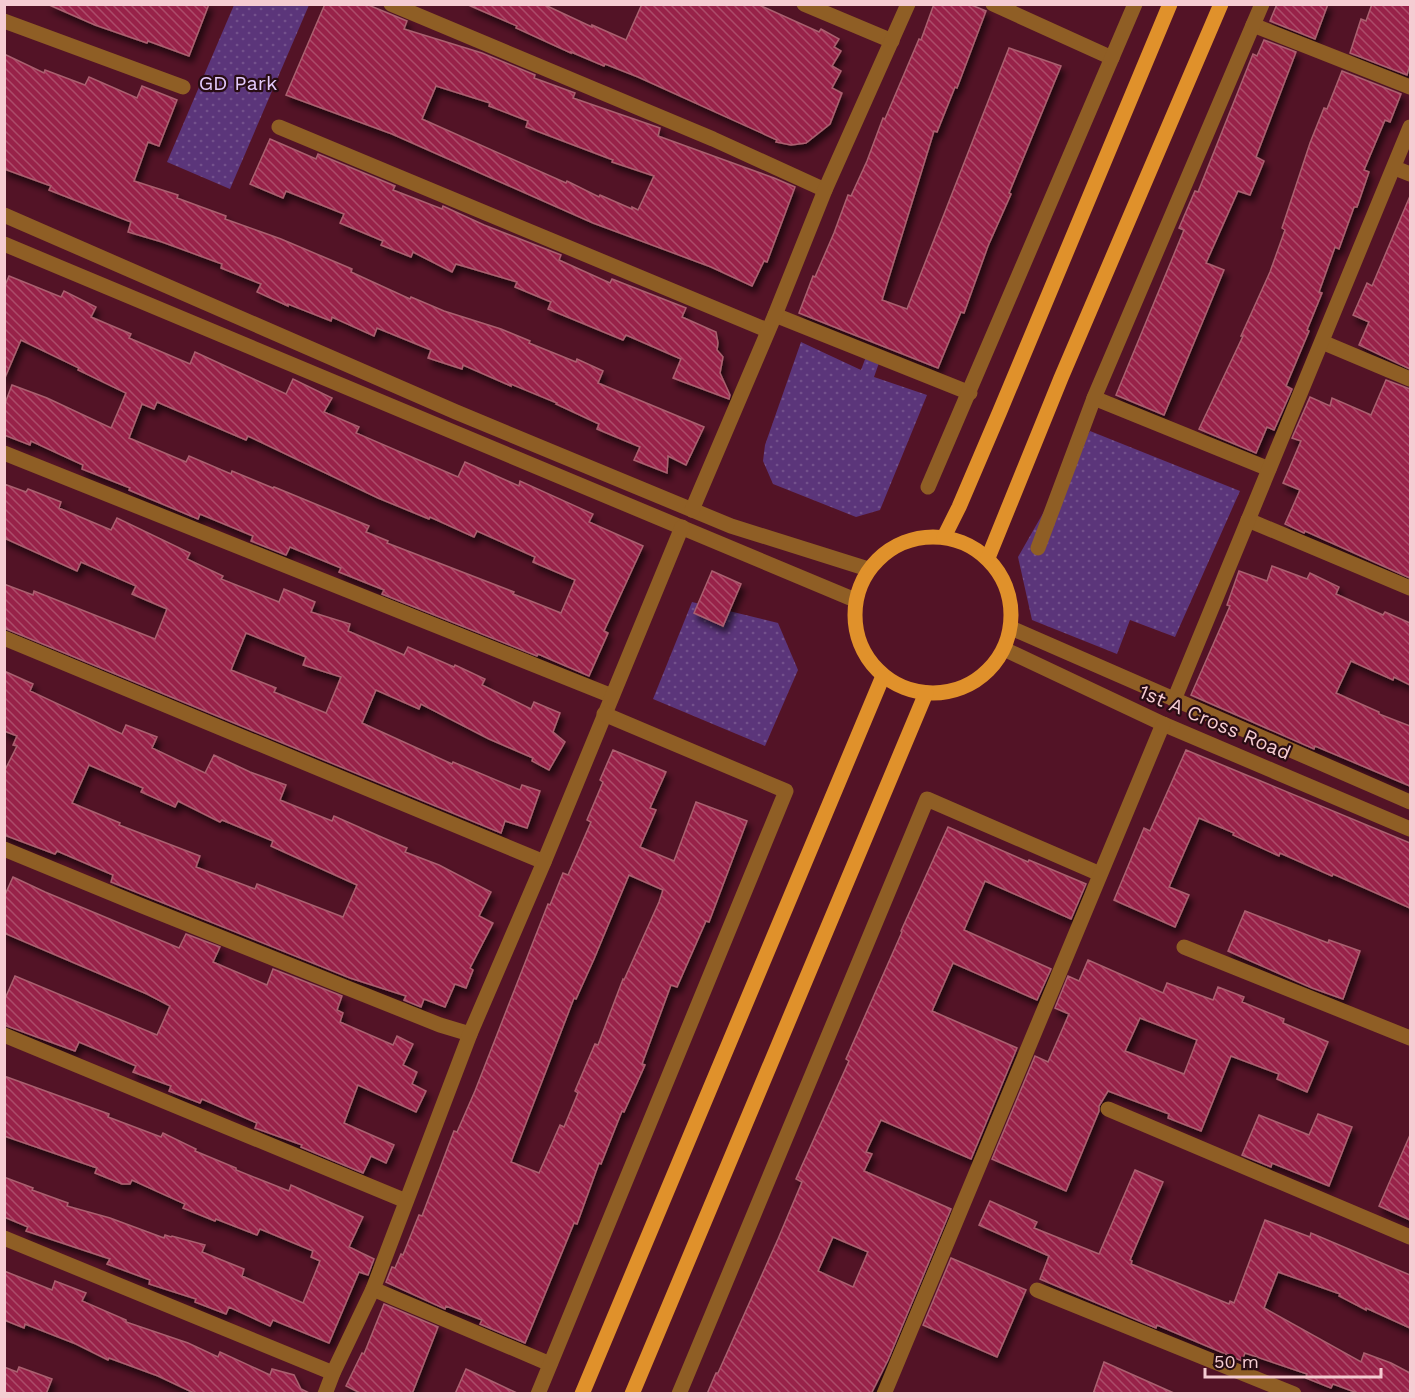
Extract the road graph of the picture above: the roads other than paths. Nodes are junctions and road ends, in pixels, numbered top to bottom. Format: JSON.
{"nodes":[{"id":1,"x":391,"y":4,"type":"edge"},
{"id":2,"x":804,"y":4,"type":"edge"},
{"id":3,"x":908,"y":4,"type":"edge"},
{"id":4,"x":993,"y":4,"type":"edge"},
{"id":5,"x":1135,"y":4,"type":"edge"},
{"id":6,"x":1170,"y":4,"type":"edge"},
{"id":7,"x":1221,"y":4,"type":"edge"},
{"id":8,"x":1262,"y":4,"type":"edge"},
{"id":9,"x":4,"y":21,"type":"edge"},
{"id":10,"x":1253,"y":25,"type":"junction"},
{"id":11,"x":892,"y":41,"type":"junction"},
{"id":12,"x":1112,"y":58,"type":"junction"},
{"id":13,"x":183,"y":87,"type":"dead end"},
{"id":14,"x":1410,"y":87,"type":"edge"},
{"id":15,"x":279,"y":127,"type":"dead end"},
{"id":16,"x":1410,"y":127,"type":"edge"},
{"id":17,"x":1395,"y":168,"type":"junction"},
{"id":18,"x":1410,"y":174,"type":"edge"},
{"id":19,"x":825,"y":190,"type":"junction"},
{"id":20,"x":4,"y":215,"type":"edge"},
{"id":21,"x":4,"y":244,"type":"edge"},
{"id":22,"x":187,"y":296,"type":"junction"},
{"id":23,"x":775,"y":315,"type":"junction"},
{"id":24,"x":178,"y":316,"type":"junction"},
{"id":25,"x":767,"y":330,"type":"junction"},
{"id":26,"x":1322,"y":342,"type":"junction"},
{"id":27,"x":1410,"y":379,"type":"edge"},
{"id":28,"x":970,"y":393,"type":"junction"},
{"id":29,"x":1094,"y":398,"type":"junction"},
{"id":30,"x":4,"y":453,"type":"edge"},
{"id":31,"x":1269,"y":469,"type":"junction"},
{"id":32,"x":595,"y":470,"type":"junction"},
{"id":33,"x":586,"y":487,"type":"junction"},
{"id":34,"x":928,"y":487,"type":"dead end"},
{"id":35,"x":692,"y":510,"type":"junction"},
{"id":36,"x":1248,"y":520,"type":"junction"},
{"id":37,"x":682,"y":527,"type":"junction"},
{"id":38,"x":944,"y":537,"type":"junction"},
{"id":39,"x":1038,"y":548,"type":"dead end"},
{"id":40,"x":988,"y":558,"type":"junction"},
{"id":41,"x":868,"y":569,"type":"junction"},
{"id":42,"x":1410,"y":588,"type":"edge"},
{"id":43,"x":855,"y":600,"type":"junction"},
{"id":44,"x":1011,"y":628,"type":"junction"},
{"id":45,"x":4,"y":638,"type":"edge"},
{"id":46,"x":1004,"y":649,"type":"junction"},
{"id":47,"x":883,"y":676,"type":"junction"},
{"id":48,"x":926,"y":693,"type":"junction"},
{"id":49,"x":612,"y":696,"type":"junction"},
{"id":50,"x":1174,"y":700,"type":"junction"},
{"id":51,"x":604,"y":714,"type":"junction"},
{"id":52,"x":1163,"y":724,"type":"junction"},
{"id":53,"x":1284,"y":747,"type":"junction"},
{"id":54,"x":1275,"y":771,"type":"junction"},
{"id":55,"x":1410,"y":802,"type":"edge"},
{"id":56,"x":1410,"y":829,"type":"edge"},
{"id":57,"x":4,"y":849,"type":"edge"},
{"id":58,"x":544,"y":861,"type":"junction"},
{"id":59,"x":1100,"y":874,"type":"junction"},
{"id":60,"x":1184,"y":947,"type":"dead end"},
{"id":61,"x":470,"y":1034,"type":"junction"},
{"id":62,"x":4,"y":1035,"type":"edge"},
{"id":63,"x":1410,"y":1038,"type":"edge"},
{"id":64,"x":1108,"y":1109,"type":"dead end"},
{"id":65,"x":406,"y":1201,"type":"junction"},
{"id":66,"x":1410,"y":1237,"type":"edge"},
{"id":67,"x":4,"y":1238,"type":"edge"},
{"id":68,"x":373,"y":1289,"type":"junction"},
{"id":69,"x":1037,"y":1290,"type":"dead end"},
{"id":70,"x":550,"y":1364,"type":"junction"},
{"id":71,"x":333,"y":1372,"type":"junction"},
{"id":72,"x":325,"y":1394,"type":"edge"},
{"id":73,"x":538,"y":1394,"type":"edge"},
{"id":74,"x":582,"y":1394,"type":"edge"},
{"id":75,"x":632,"y":1394,"type":"edge"},
{"id":76,"x":679,"y":1394,"type":"edge"},
{"id":77,"x":884,"y":1394,"type":"edge"},
{"id":78,"x":1294,"y":1394,"type":"edge"}],
"edges":[{"from":1,"to":19,"type":"street"},
{"from":2,"to":11,"type":"street"},
{"from":3,"to":11,"type":"street"},
{"from":4,"to":12,"type":"street"},
{"from":5,"to":12,"type":"street"},
{"from":6,"to":38,"type":"main road"},
{"from":7,"to":40,"type":"main road"},
{"from":8,"to":10,"type":"street"},
{"from":9,"to":13,"type":"street"},
{"from":10,"to":14,"type":"street"},
{"from":10,"to":29,"type":"street"},
{"from":11,"to":19,"type":"street"},
{"from":12,"to":28,"type":"street"},
{"from":15,"to":25,"type":"street"},
{"from":16,"to":17,"type":"street"},
{"from":17,"to":18,"type":"street"},
{"from":17,"to":26,"type":"street"},
{"from":19,"to":23,"type":"street"},
{"from":20,"to":22,"type":"street"},
{"from":21,"to":24,"type":"street"},
{"from":22,"to":24,"type":"street"},
{"from":22,"to":32,"type":"street"},
{"from":23,"to":25,"type":"street"},
{"from":23,"to":28,"type":"street"},
{"from":24,"to":33,"type":"street"},
{"from":25,"to":35,"type":"street"},
{"from":26,"to":27,"type":"street"},
{"from":26,"to":31,"type":"street"},
{"from":28,"to":34,"type":"street"},
{"from":29,"to":31,"type":"street"},
{"from":29,"to":39,"type":"street"},
{"from":30,"to":49,"type":"street"},
{"from":31,"to":36,"type":"street"},
{"from":32,"to":33,"type":"street"},
{"from":32,"to":35,"type":"street"},
{"from":33,"to":37,"type":"street"},
{"from":35,"to":41,"type":"street"},
{"from":36,"to":42,"type":"street"},
{"from":36,"to":50,"type":"street"},
{"from":37,"to":43,"type":"street"},
{"from":37,"to":49,"type":"street"},
{"from":38,"to":40,"type":"main road"},
{"from":38,"to":41,"type":"main road"},
{"from":40,"to":44,"type":"main road"},
{"from":41,"to":43,"type":"main road"},
{"from":43,"to":47,"type":"main road"},
{"from":44,"to":46,"type":"main road"},
{"from":44,"to":50,"type":"street","name":"1st A Cross Road"},
{"from":45,"to":58,"type":"street"},
{"from":46,"to":48,"type":"main road"},
{"from":46,"to":52,"type":"street","name":"1st A Cross Road"},
{"from":47,"to":48,"type":"main road"},
{"from":47,"to":74,"type":"main road"},
{"from":48,"to":75,"type":"main road"},
{"from":49,"to":51,"type":"street"},
{"from":50,"to":53,"type":"street","name":"1st A Cross Road"},
{"from":51,"to":58,"type":"street"},
{"from":51,"to":70,"type":"street"},
{"from":52,"to":54,"type":"street","name":"1st A Cross Road"},
{"from":52,"to":59,"type":"street"},
{"from":53,"to":54,"type":"street"},
{"from":53,"to":55,"type":"street","name":"1st A Cross Road"},
{"from":54,"to":56,"type":"street","name":"1st A Cross Road"},
{"from":57,"to":61,"type":"street"},
{"from":58,"to":61,"type":"street"},
{"from":59,"to":76,"type":"street"},
{"from":59,"to":77,"type":"street"},
{"from":60,"to":63,"type":"street"},
{"from":61,"to":65,"type":"street"},
{"from":62,"to":65,"type":"street"},
{"from":64,"to":66,"type":"street"},
{"from":65,"to":68,"type":"street"},
{"from":67,"to":71,"type":"street"},
{"from":68,"to":70,"type":"street"},
{"from":68,"to":71,"type":"street"},
{"from":69,"to":78,"type":"street"},
{"from":70,"to":73,"type":"street"},
{"from":71,"to":72,"type":"street"}]}
